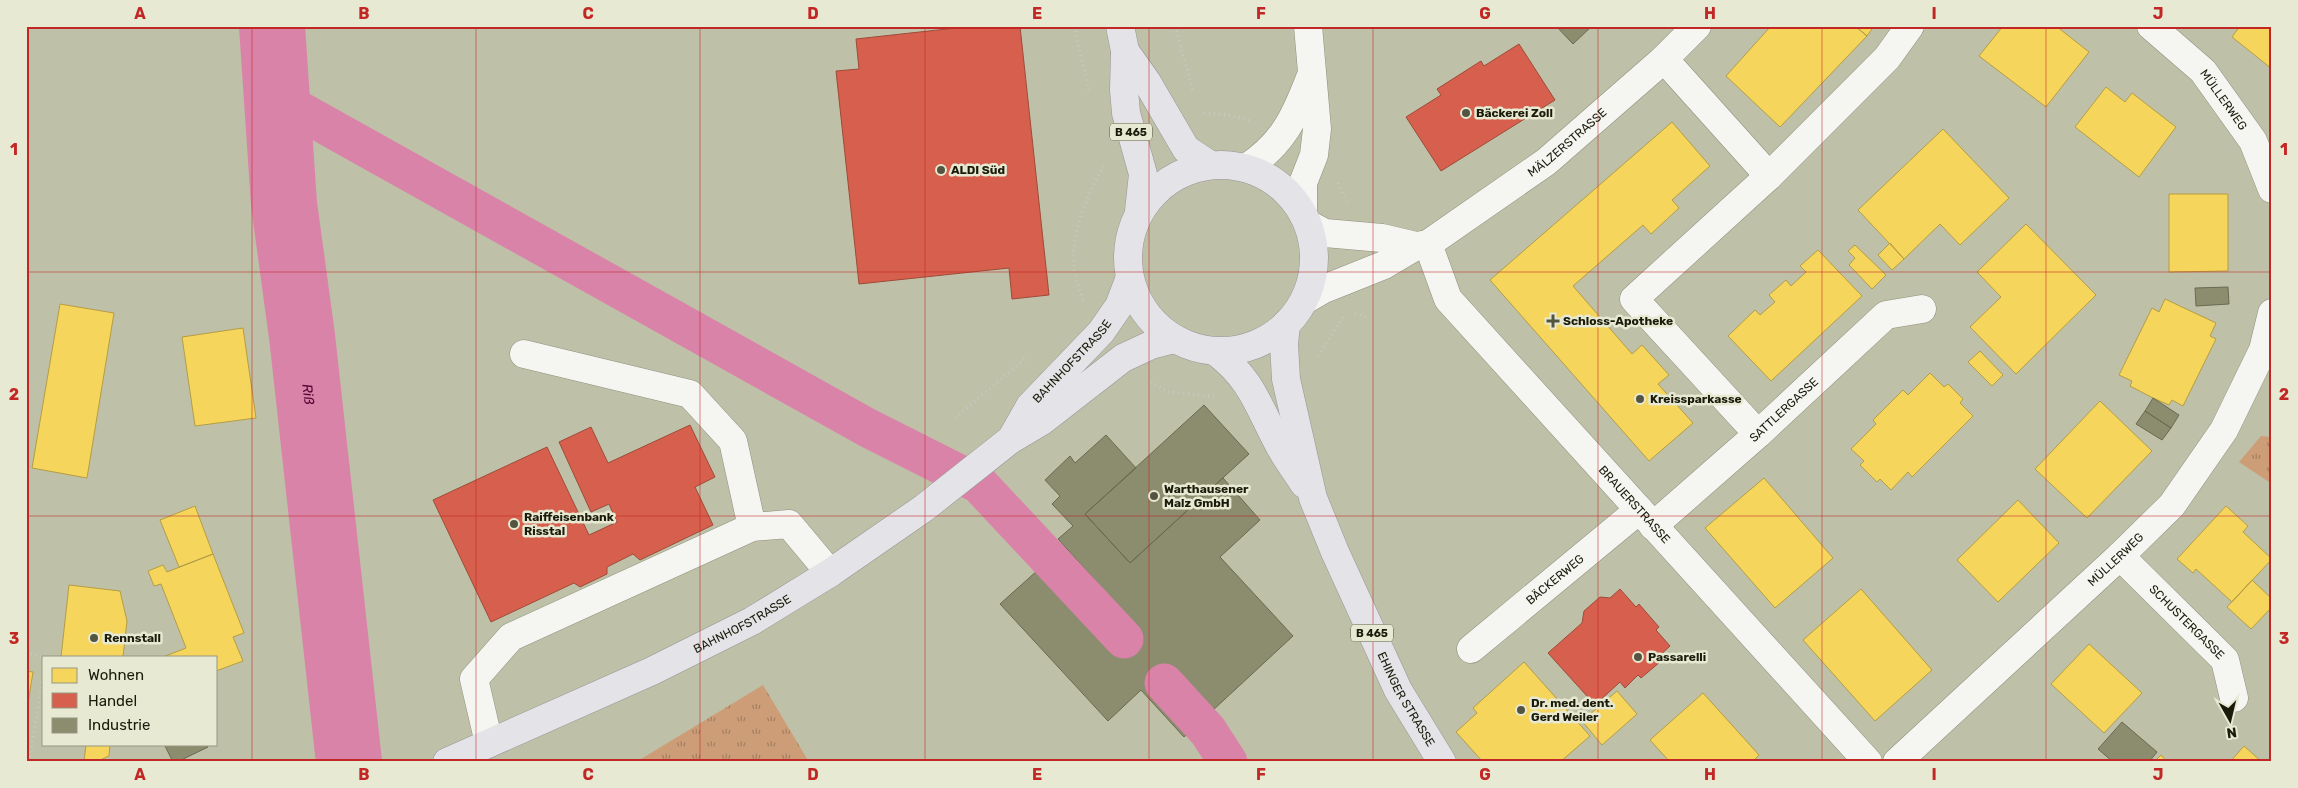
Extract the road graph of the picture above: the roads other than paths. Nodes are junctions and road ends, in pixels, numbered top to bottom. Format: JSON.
{"nodes":[{"id":1,"x":1308,"y":26,"type":"edge"},
{"id":2,"x":1697,"y":26,"type":"edge"},
{"id":3,"x":1910,"y":26,"type":"edge"},
{"id":4,"x":2151,"y":26,"type":"edge"},
{"id":5,"x":1122,"y":39,"type":"edge"},
{"id":6,"x":1664,"y":59,"type":"junction"},
{"id":7,"x":1311,"y":74,"type":"junction"},
{"id":8,"x":2262,"y":136,"type":"edge"},
{"id":9,"x":1210,"y":165,"type":"junction"},
{"id":10,"x":1246,"y":168,"type":"junction"},
{"id":11,"x":1769,"y":176,"type":"junction"},
{"id":12,"x":2272,"y":189,"type":"edge"},
{"id":13,"x":1139,"y":211,"type":"junction"},
{"id":14,"x":1306,"y":219,"type":"junction"},
{"id":15,"x":1422,"y":245,"type":"junction"},
{"id":16,"x":1129,"y":280,"type":"junction"},
{"id":17,"x":1305,"y":300,"type":"junction"},
{"id":18,"x":1922,"y":309,"type":"dead end"},
{"id":19,"x":2272,"y":313,"type":"edge"},
{"id":20,"x":1286,"y":324,"type":"junction"},
{"id":21,"x":1174,"y":339,"type":"junction"},
{"id":22,"x":1216,"y":352,"type":"junction"},
{"id":23,"x":524,"y":354,"type":"dead end"},
{"id":24,"x":1758,"y":434,"type":"junction"},
{"id":25,"x":1010,"y":440,"type":"junction"},
{"id":26,"x":1313,"y":498,"type":"junction"},
{"id":27,"x":1646,"y":518,"type":"junction"},
{"id":28,"x":752,"y":526,"type":"junction"},
{"id":29,"x":2120,"y":556,"type":"junction"},
{"id":30,"x":830,"y":572,"type":"junction"},
{"id":31,"x":1471,"y":649,"type":"dead end"},
{"id":32,"x":2234,"y":698,"type":"dead end"},
{"id":33,"x":489,"y":743,"type":"junction"},
{"id":34,"x":447,"y":762,"type":"edge"},
{"id":35,"x":1442,"y":762,"type":"edge"},
{"id":36,"x":1868,"y":762,"type":"edge"},
{"id":37,"x":1897,"y":762,"type":"edge"}],
"edges":[{"from":1,"to":7,"type":"street"},
{"from":2,"to":6,"type":"street","name":"MÄLZERSTRASSE"},
{"from":3,"to":11,"type":"street"},
{"from":4,"to":8,"type":"street","name":"MÜLLERWEG"},
{"from":5,"to":9,"type":"main road","number":"B 465"},
{"from":5,"to":13,"type":"main road","number":"B 465"},
{"from":6,"to":11,"type":"street"},
{"from":6,"to":15,"type":"street","name":"MÄLZERSTRASSE"},
{"from":7,"to":10,"type":"street"},
{"from":7,"to":14,"type":"street"},
{"from":8,"to":12,"type":"street","name":"MÜLLERWEG"},
{"from":9,"to":10,"type":"main road"},
{"from":9,"to":13,"type":"main road"},
{"from":10,"to":14,"type":"main road"},
{"from":11,"to":24,"type":"street"},
{"from":13,"to":16,"type":"main road"},
{"from":14,"to":15,"type":"street"},
{"from":14,"to":17,"type":"main road"},
{"from":15,"to":17,"type":"street"},
{"from":15,"to":27,"type":"street","name":"BRAUERSTRASSE"},
{"from":16,"to":21,"type":"main road"},
{"from":16,"to":25,"type":"main road","name":"BAHNHOFSTRASSE"},
{"from":17,"to":20,"type":"main road"},
{"from":18,"to":24,"type":"street","name":"SATTLERGASSE"},
{"from":19,"to":29,"type":"street","name":"MÜLLERWEG"},
{"from":20,"to":22,"type":"main road"},
{"from":20,"to":26,"type":"main road","name":"EHINGER STRASSE","number":"B 465"},
{"from":21,"to":22,"type":"main road"},
{"from":21,"to":25,"type":"main road","name":"BAHNHOFSTRASSE"},
{"from":22,"to":26,"type":"main road","name":"EHINGER STRASSE","number":"B 465"},
{"from":23,"to":28,"type":"street"},
{"from":24,"to":27,"type":"street","name":"SATTLERGASSE"},
{"from":25,"to":30,"type":"main road","name":"BAHNHOFSTRASSE"},
{"from":26,"to":35,"type":"main road","name":"EHINGER STRASSE","number":"B 465"},
{"from":27,"to":31,"type":"street","name":"BÄCKERWEG"},
{"from":27,"to":36,"type":"street","name":"BRAUERSTRASSE"},
{"from":28,"to":30,"type":"street"},
{"from":28,"to":33,"type":"street"},
{"from":29,"to":32,"type":"street","name":"SCHUSTERGASSE"},
{"from":29,"to":37,"type":"street","name":"MÜLLERWEG"},
{"from":30,"to":33,"type":"main road","name":"BAHNHOFSTRASSE"},
{"from":33,"to":34,"type":"main road","name":"BAHNHOFSTRASSE"}]}
